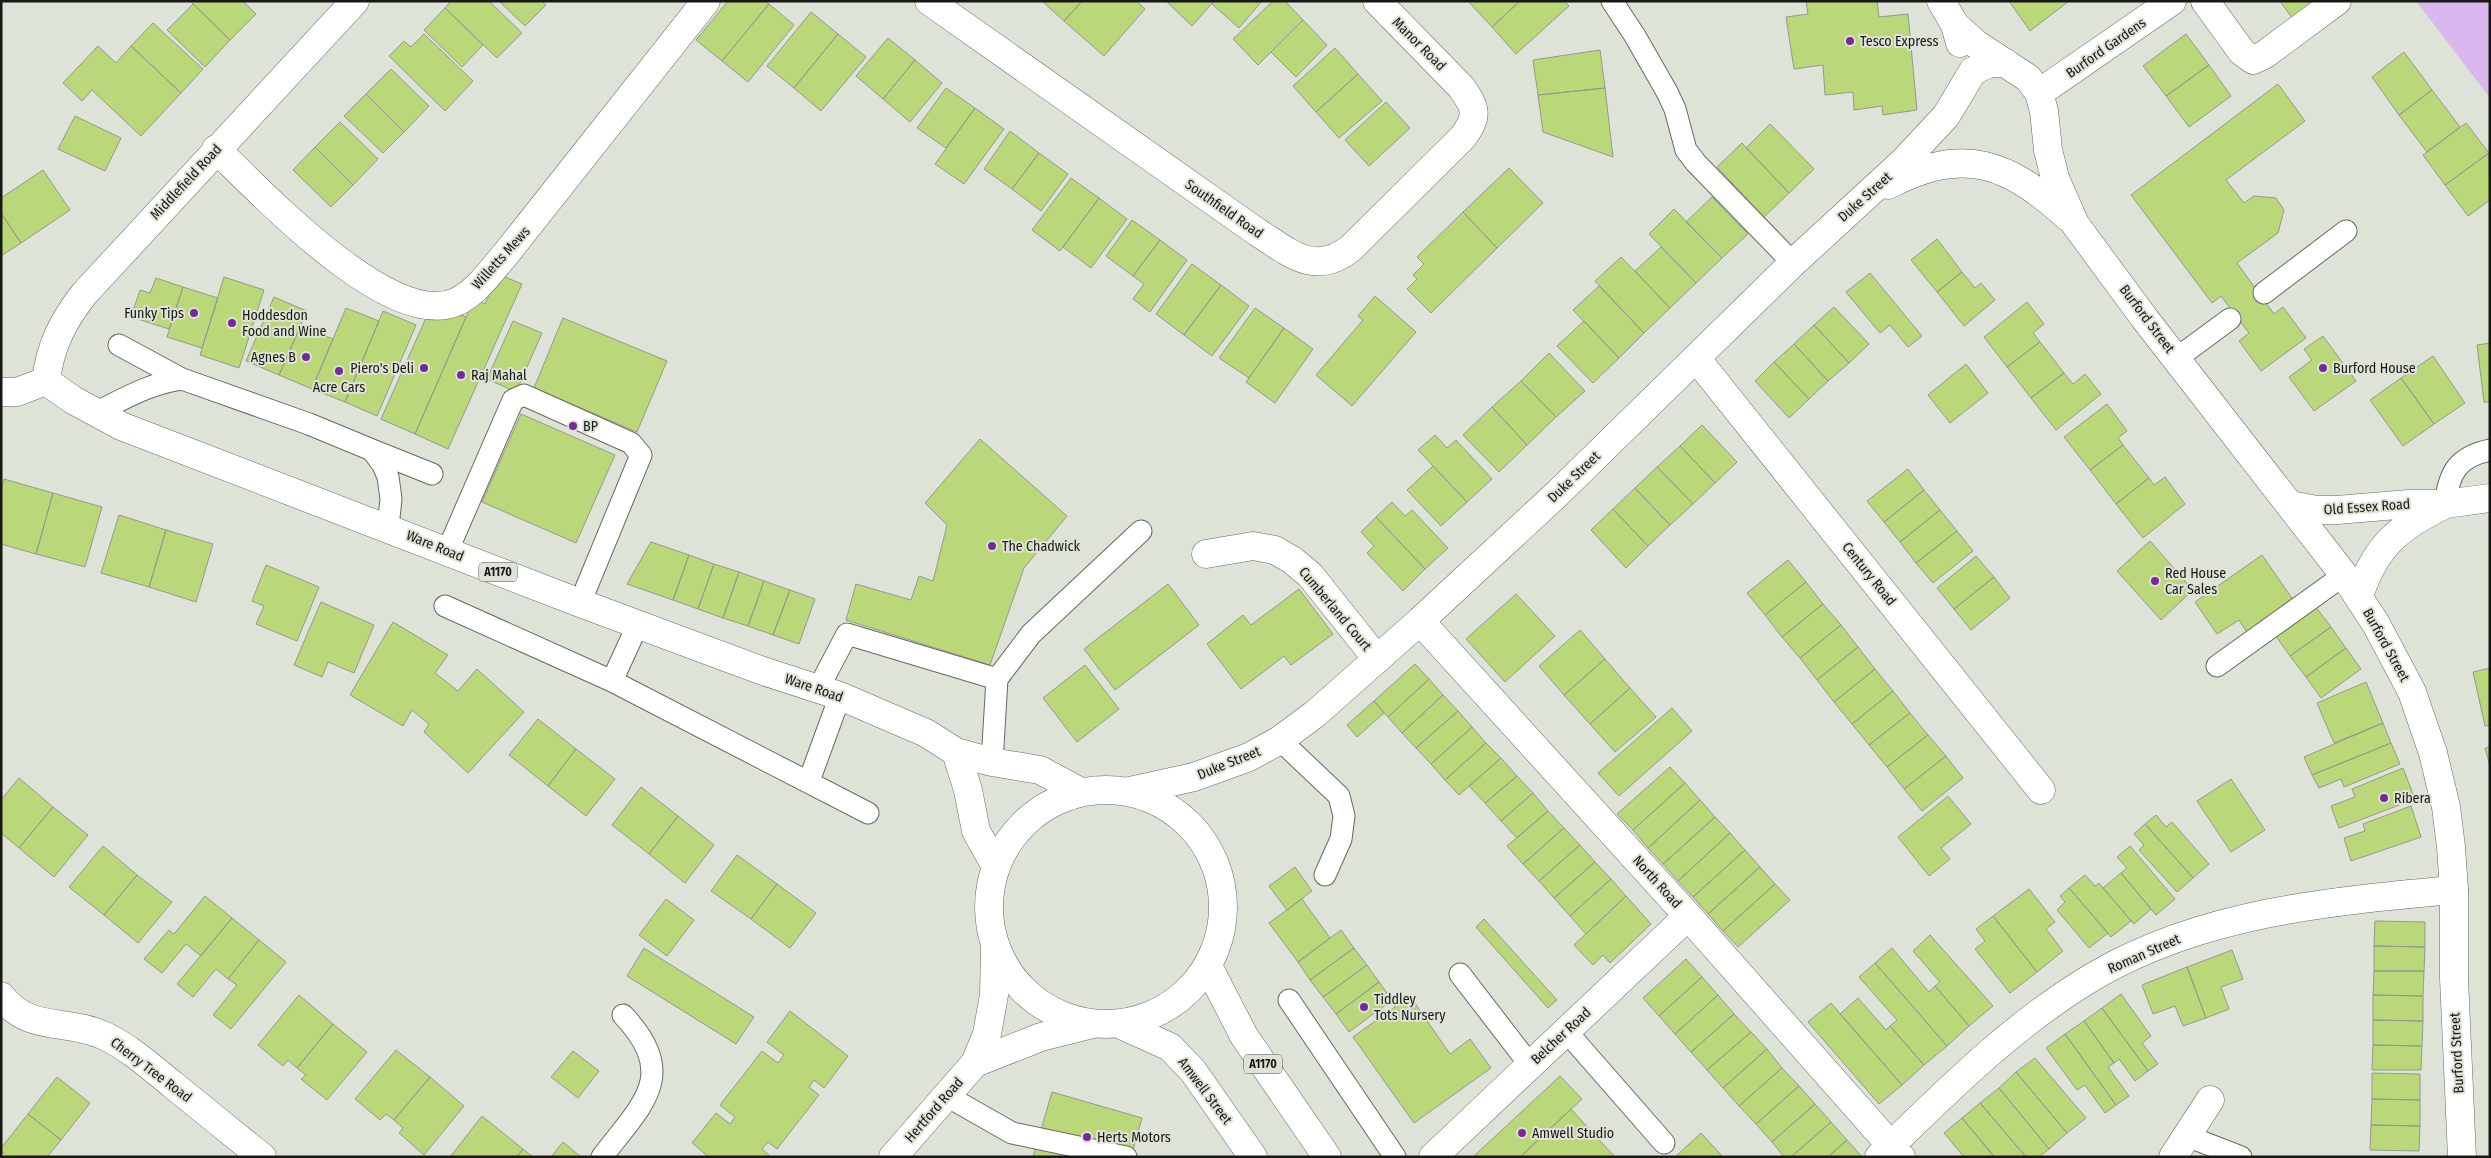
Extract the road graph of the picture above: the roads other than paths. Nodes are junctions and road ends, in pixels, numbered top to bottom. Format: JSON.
{"nodes":[{"id":1,"x":355,"y":1,"type":"edge"},
{"id":2,"x":706,"y":1,"type":"edge"},
{"id":3,"x":929,"y":1,"type":"edge"},
{"id":4,"x":1377,"y":1,"type":"edge"},
{"id":5,"x":1612,"y":1,"type":"edge"},
{"id":6,"x":1941,"y":1,"type":"edge"},
{"id":7,"x":2172,"y":1,"type":"edge"},
{"id":8,"x":2205,"y":1,"type":"edge"},
{"id":9,"x":2337,"y":1,"type":"edge"},
{"id":10,"x":1955,"y":25,"type":"junction"},
{"id":11,"x":2006,"y":63,"type":"junction"},
{"id":12,"x":1962,"y":86,"type":"junction"},
{"id":13,"x":1461,"y":87,"type":"joint"},
{"id":14,"x":2039,"y":93,"type":"junction"},
{"id":15,"x":216,"y":149,"type":"junction"},
{"id":16,"x":1871,"y":193,"type":"junction"},
{"id":17,"x":2076,"y":224,"type":"junction"},
{"id":18,"x":2346,"y":231,"type":"dead end"},
{"id":19,"x":1793,"y":263,"type":"junction"},
{"id":20,"x":2264,"y":293,"type":"dead end"},
{"id":21,"x":2230,"y":319,"type":"dead end"},
{"id":22,"x":119,"y":345,"type":"dead end"},
{"id":23,"x":1696,"y":358,"type":"junction"},
{"id":24,"x":2177,"y":358,"type":"junction"},
{"id":25,"x":182,"y":379,"type":"junction"},
{"id":26,"x":46,"y":381,"type":"junction"},
{"id":27,"x":1,"y":392,"type":"edge"},
{"id":28,"x":95,"y":413,"type":"junction"},
{"id":29,"x":372,"y":450,"type":"junction"},
{"id":30,"x":2490,"y":450,"type":"edge"},
{"id":31,"x":432,"y":474,"type":"dead end"},
{"id":32,"x":2490,"y":498,"type":"edge"},
{"id":33,"x":2445,"y":504,"type":"junction"},
{"id":34,"x":2290,"y":505,"type":"junction"},
{"id":35,"x":388,"y":527,"type":"junction"},
{"id":36,"x":1141,"y":531,"type":"dead end"},
{"id":37,"x":447,"y":552,"type":"junction"},
{"id":38,"x":1206,"y":554,"type":"dead end"},
{"id":39,"x":2352,"y":586,"type":"junction"},
{"id":40,"x":580,"y":602,"type":"junction"},
{"id":41,"x":445,"y":606,"type":"dead end"},
{"id":42,"x":1420,"y":621,"type":"junction"},
{"id":43,"x":638,"y":624,"type":"junction"},
{"id":44,"x":1377,"y":659,"type":"junction"},
{"id":45,"x":2217,"y":666,"type":"dead end"},
{"id":46,"x":997,"y":679,"type":"junction"},
{"id":47,"x":612,"y":681,"type":"junction"},
{"id":48,"x":829,"y":693,"type":"junction"},
{"id":49,"x":1280,"y":740,"type":"junction"},
{"id":50,"x":956,"y":752,"type":"junction"},
{"id":51,"x":992,"y":762,"type":"junction"},
{"id":52,"x":809,"y":781,"type":"junction"},
{"id":53,"x":2041,"y":790,"type":"dead end"},
{"id":54,"x":1079,"y":791,"type":"junction"},
{"id":55,"x":1130,"y":791,"type":"junction"},
{"id":56,"x":868,"y":813,"type":"dead end"},
{"id":57,"x":995,"y":865,"type":"junction"},
{"id":58,"x":1325,"y":875,"type":"dead end"},
{"id":59,"x":2454,"y":890,"type":"junction"},
{"id":60,"x":1688,"y":916,"type":"junction"},
{"id":61,"x":995,"y":950,"type":"junction"},
{"id":62,"x":1208,"y":966,"type":"junction"},
{"id":63,"x":1460,"y":974,"type":"dead end"},
{"id":64,"x":1,"y":996,"type":"edge"},
{"id":65,"x":1289,"y":1000,"type":"dead end"},
{"id":66,"x":623,"y":1015,"type":"dead end"},
{"id":67,"x":1106,"y":1024,"type":"junction"},
{"id":68,"x":1566,"y":1031,"type":"junction"},
{"id":69,"x":975,"y":1063,"type":"junction"},
{"id":70,"x":1530,"y":1065,"type":"junction"},
{"id":71,"x":946,"y":1096,"type":"junction"},
{"id":72,"x":2210,"y":1100,"type":"dead end"},
{"id":73,"x":1664,"y":1142,"type":"dead end"},
{"id":74,"x":2180,"y":1146,"type":"edge"},
{"id":75,"x":1890,"y":1153,"type":"edge"},
{"id":76,"x":1249,"y":1156,"type":"edge"},
{"id":77,"x":262,"y":1157,"type":"edge"},
{"id":78,"x":602,"y":1157,"type":"edge"},
{"id":79,"x":893,"y":1157,"type":"edge"},
{"id":80,"x":1126,"y":1157,"type":"edge"},
{"id":81,"x":1327,"y":1157,"type":"edge"},
{"id":82,"x":1396,"y":1157,"type":"edge"},
{"id":83,"x":1434,"y":1157,"type":"edge"},
{"id":84,"x":2241,"y":1157,"type":"edge"},
{"id":85,"x":2462,"y":1157,"type":"edge"}],
"edges":[{"from":1,"to":15,"type":"street","name":"Middlefield Road"},
{"from":2,"to":15,"type":"street","name":"Willetts Mews"},
{"from":3,"to":13,"type":"street","name":"Southfield Road"},
{"from":4,"to":13,"type":"street","name":"Manor Road"},
{"from":5,"to":19,"type":"lane"},
{"from":6,"to":10,"type":"street"},
{"from":7,"to":14,"type":"street","name":"Burford Gardens"},
{"from":8,"to":9,"type":"street"},
{"from":10,"to":11,"type":"street","name":"Burford Street"},
{"from":10,"to":12,"type":"street"},
{"from":11,"to":12,"type":"street"},
{"from":11,"to":14,"type":"street","name":"Burford Street"},
{"from":12,"to":16,"type":"street","name":"Duke Street"},
{"from":14,"to":17,"type":"street","name":"Burford Street"},
{"from":15,"to":26,"type":"street","name":"Middlefield Road"},
{"from":16,"to":17,"type":"street","name":"Burford Street"},
{"from":16,"to":19,"type":"street","name":"Duke Street"},
{"from":17,"to":24,"type":"street","name":"Burford Street"},
{"from":18,"to":20,"type":"lane"},
{"from":19,"to":23,"type":"street","name":"Duke Street"},
{"from":21,"to":24,"type":"lane"},
{"from":22,"to":25,"type":"lane"},
{"from":23,"to":42,"type":"street","name":"Duke Street"},
{"from":23,"to":53,"type":"street","name":"Century Road"},
{"from":24,"to":34,"type":"street","name":"Burford Street"},
{"from":25,"to":28,"type":"lane"},
{"from":25,"to":29,"type":"lane"},
{"from":26,"to":27,"type":"street"},
{"from":26,"to":28,"type":"street","name":"Ware Road","number":"A1170"},
{"from":28,"to":35,"type":"street","name":"Ware Road","number":"A1170"},
{"from":29,"to":31,"type":"lane"},
{"from":29,"to":35,"type":"lane"},
{"from":30,"to":33,"type":"lane"},
{"from":32,"to":33,"type":"street","name":"Old Essex Road"},
{"from":33,"to":34,"type":"street","name":"Old Essex Road"},
{"from":33,"to":39,"type":"street","name":"Old Essex Road"},
{"from":34,"to":39,"type":"street","name":"Burford Street"},
{"from":35,"to":37,"type":"street","name":"Ware Road","number":"A1170"},
{"from":36,"to":46,"type":"lane"},
{"from":37,"to":40,"type":"street","name":"Ware Road","number":"A1170"},
{"from":37,"to":40,"type":"lane"},
{"from":38,"to":44,"type":"street","name":"Cumberland Court"},
{"from":39,"to":45,"type":"lane"},
{"from":39,"to":59,"type":"street","name":"Burford Street"},
{"from":40,"to":43,"type":"street","name":"Ware Road","number":"A1170"},
{"from":41,"to":47,"type":"lane"},
{"from":42,"to":44,"type":"street","name":"Duke Street"},
{"from":42,"to":60,"type":"street","name":"North Road"},
{"from":43,"to":47,"type":"lane"},
{"from":43,"to":48,"type":"street","name":"Ware Road","number":"A1170"},
{"from":44,"to":49,"type":"street","name":"Duke Street"},
{"from":46,"to":48,"type":"lane"},
{"from":46,"to":51,"type":"lane"},
{"from":47,"to":52,"type":"lane"},
{"from":48,"to":50,"type":"street","name":"Ware Road","number":"A1170"},
{"from":48,"to":52,"type":"lane"},
{"from":49,"to":55,"type":"street","name":"Duke Street"},
{"from":49,"to":58,"type":"lane"},
{"from":50,"to":51,"type":"street","name":"Ware Road","number":"A1170"},
{"from":50,"to":57,"type":"street"},
{"from":51,"to":54,"type":"street","name":"Ware Road","number":"A1170"},
{"from":52,"to":56,"type":"lane"},
{"from":54,"to":55,"type":"street"},
{"from":54,"to":57,"type":"street"},
{"from":55,"to":62,"type":"street","name":"Hertford Road"},
{"from":57,"to":61,"type":"street"},
{"from":59,"to":75,"type":"street","name":"Roman Street"},
{"from":59,"to":85,"type":"street","name":"Burford Street"},
{"from":60,"to":68,"type":"street","name":"Belcher Road"},
{"from":60,"to":75,"type":"street","name":"North Road"},
{"from":61,"to":67,"type":"street","name":"Amwell Street"},
{"from":61,"to":69,"type":"street","name":"Hertford Road"},
{"from":62,"to":67,"type":"street","name":"Hertford Road"},
{"from":62,"to":81,"type":"street","number":"A1170"},
{"from":63,"to":70,"type":"lane"},
{"from":64,"to":77,"type":"street","name":"Cherry Tree Road"},
{"from":65,"to":82,"type":"lane"},
{"from":66,"to":78,"type":"lane"},
{"from":67,"to":69,"type":"street","name":"Hertford Road"},
{"from":67,"to":76,"type":"street","name":"Amwell Street"},
{"from":68,"to":70,"type":"street","name":"Belcher Road"},
{"from":68,"to":73,"type":"lane"},
{"from":69,"to":71,"type":"street","name":"Hertford Road"},
{"from":70,"to":83,"type":"street","name":"Belcher Road"},
{"from":71,"to":79,"type":"street","name":"Hertford Road"},
{"from":71,"to":80,"type":"lane"},
{"from":72,"to":74,"type":"street"},
{"from":74,"to":84,"type":"lane"}]}
